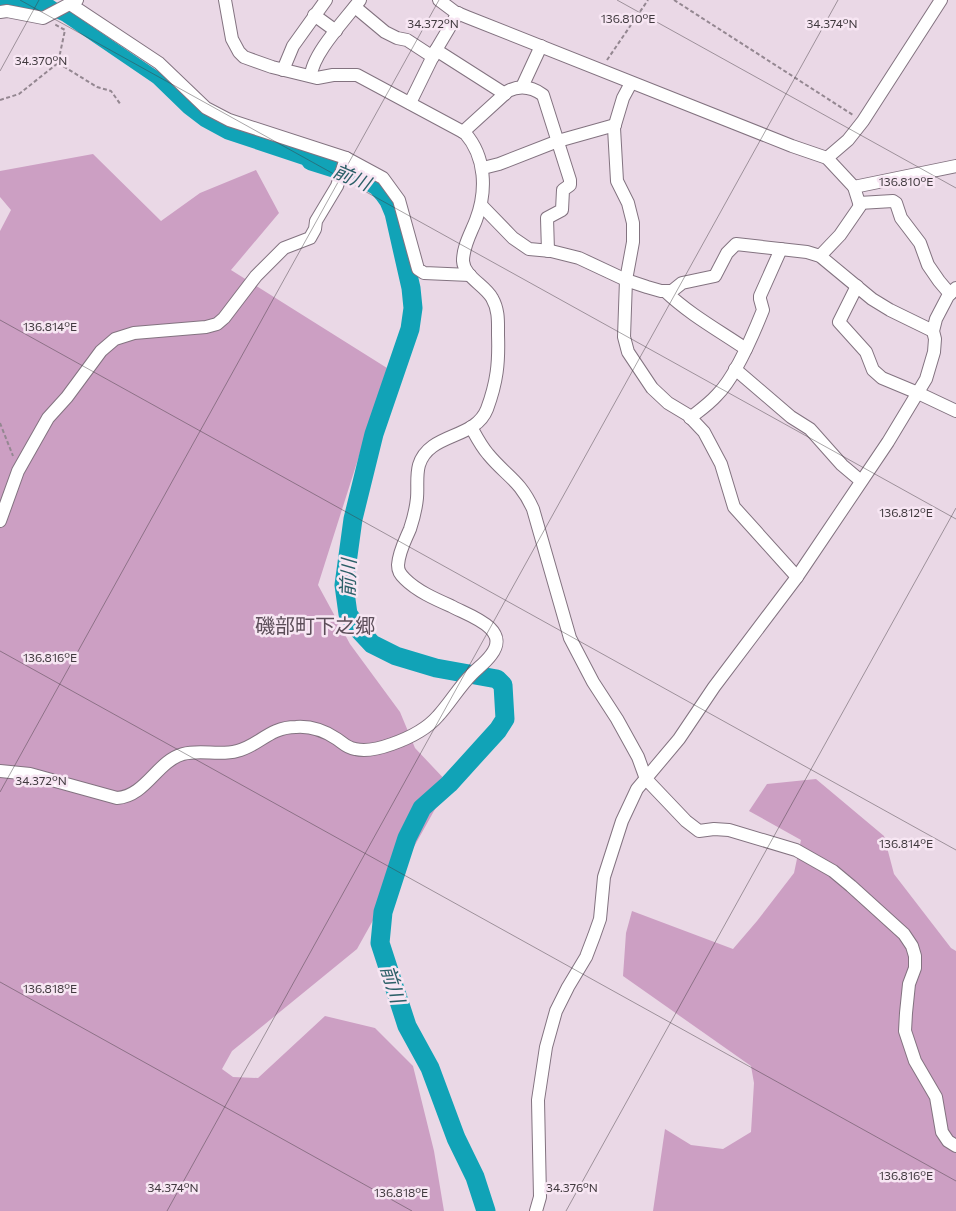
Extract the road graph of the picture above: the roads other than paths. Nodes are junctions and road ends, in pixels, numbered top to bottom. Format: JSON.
{"nodes":[{"id":1,"x":225,"y":0,"type":"edge"},
{"id":2,"x":326,"y":0,"type":"edge"},
{"id":3,"x":439,"y":0,"type":"edge"},
{"id":4,"x":941,"y":0,"type":"edge"},
{"id":5,"x":74,"y":2,"type":"edge"},
{"id":6,"x":358,"y":4,"type":"edge"},
{"id":7,"x":0,"y":12,"type":"edge"},
{"id":8,"x":458,"y":13,"type":"junction"},
{"id":9,"x":314,"y":15,"type":"junction"},
{"id":10,"x":336,"y":32,"type":"junction"},
{"id":11,"x":541,"y":46,"type":"junction"},
{"id":12,"x":435,"y":54,"type":"junction"},
{"id":13,"x":283,"y":70,"type":"junction"},
{"id":14,"x":311,"y":76,"type":"junction"},
{"id":15,"x":631,"y":82,"type":"junction"},
{"id":16,"x":522,"y":87,"type":"junction"},
{"id":17,"x":505,"y":94,"type":"junction"},
{"id":18,"x":410,"y":103,"type":"junction"},
{"id":19,"x":615,"y":124,"type":"junction"},
{"id":20,"x":463,"y":132,"type":"junction"},
{"id":21,"x":558,"y":142,"type":"junction"},
{"id":22,"x":346,"y":158,"type":"junction"},
{"id":23,"x":827,"y":158,"type":"junction"},
{"id":24,"x":956,"y":166,"type":"edge"},
{"id":25,"x":483,"y":168,"type":"junction"},
{"id":26,"x":854,"y":187,"type":"junction"},
{"id":27,"x":859,"y":203,"type":"junction"},
{"id":28,"x":481,"y":205,"type":"junction"},
{"id":29,"x":781,"y":249,"type":"junction"},
{"id":30,"x":548,"y":251,"type":"junction"},
{"id":31,"x":820,"y":256,"type":"junction"},
{"id":32,"x":470,"y":274,"type":"junction"},
{"id":33,"x":626,"y":280,"type":"junction"},
{"id":34,"x":857,"y":286,"type":"junction"},
{"id":35,"x":665,"y":291,"type":"junction"},
{"id":36,"x":953,"y":291,"type":"edge"},
{"id":37,"x":933,"y":331,"type":"junction"},
{"id":38,"x":746,"y":349,"type":"junction"},
{"id":39,"x":735,"y":369,"type":"junction"},
{"id":40,"x":918,"y":393,"type":"junction"},
{"id":41,"x":956,"y":411,"type":"edge"},
{"id":42,"x":690,"y":418,"type":"junction"},
{"id":43,"x":472,"y":427,"type":"junction"},
{"id":44,"x":861,"y":482,"type":"junction"},
{"id":45,"x":0,"y":521,"type":"edge"},
{"id":46,"x":797,"y":577,"type":"junction"},
{"id":47,"x":0,"y":771,"type":"edge"},
{"id":48,"x":646,"y":779,"type":"junction"},
{"id":49,"x":956,"y":1146,"type":"edge"},
{"id":50,"x":536,"y":1211,"type":"edge"}],
"edges":[{"from":1,"to":13,"type":"street"},
{"from":2,"to":9,"type":"street"},
{"from":3,"to":8,"type":"street"},
{"from":4,"to":23,"type":"street"},
{"from":5,"to":7,"type":"street"},
{"from":5,"to":22,"type":"street"},
{"from":6,"to":10,"type":"street"},
{"from":6,"to":12,"type":"street"},
{"from":8,"to":11,"type":"street"},
{"from":8,"to":12,"type":"street"},
{"from":9,"to":10,"type":"street"},
{"from":9,"to":13,"type":"street"},
{"from":10,"to":14,"type":"street"},
{"from":11,"to":15,"type":"street"},
{"from":11,"to":16,"type":"street"},
{"from":12,"to":17,"type":"street"},
{"from":12,"to":18,"type":"street"},
{"from":13,"to":14,"type":"street"},
{"from":14,"to":18,"type":"street"},
{"from":15,"to":19,"type":"street"},
{"from":15,"to":23,"type":"street"},
{"from":16,"to":17,"type":"street"},
{"from":16,"to":21,"type":"street"},
{"from":17,"to":20,"type":"street"},
{"from":18,"to":20,"type":"street"},
{"from":19,"to":21,"type":"street"},
{"from":19,"to":33,"type":"street"},
{"from":20,"to":25,"type":"street"},
{"from":21,"to":25,"type":"street"},
{"from":21,"to":30,"type":"street"},
{"from":22,"to":32,"type":"street"},
{"from":22,"to":45,"type":"street"},
{"from":23,"to":26,"type":"street"},
{"from":24,"to":26,"type":"street"},
{"from":25,"to":28,"type":"street"},
{"from":26,"to":27,"type":"street"},
{"from":27,"to":31,"type":"street"},
{"from":27,"to":36,"type":"street"},
{"from":28,"to":30,"type":"street"},
{"from":28,"to":32,"type":"street"},
{"from":29,"to":31,"type":"street"},
{"from":29,"to":35,"type":"street"},
{"from":29,"to":38,"type":"street"},
{"from":30,"to":33,"type":"street"},
{"from":31,"to":34,"type":"street"},
{"from":32,"to":43,"type":"street"},
{"from":33,"to":35,"type":"street"},
{"from":33,"to":42,"type":"street"},
{"from":34,"to":37,"type":"street"},
{"from":34,"to":40,"type":"street"},
{"from":35,"to":38,"type":"street"},
{"from":36,"to":37,"type":"street"},
{"from":37,"to":40,"type":"street"},
{"from":38,"to":39,"type":"street"},
{"from":39,"to":42,"type":"street"},
{"from":39,"to":44,"type":"street"},
{"from":40,"to":41,"type":"street"},
{"from":40,"to":44,"type":"street"},
{"from":42,"to":46,"type":"street"},
{"from":43,"to":47,"type":"street"},
{"from":43,"to":48,"type":"street"},
{"from":44,"to":46,"type":"street"},
{"from":46,"to":48,"type":"street"},
{"from":48,"to":49,"type":"street"},
{"from":48,"to":50,"type":"street"}]}
